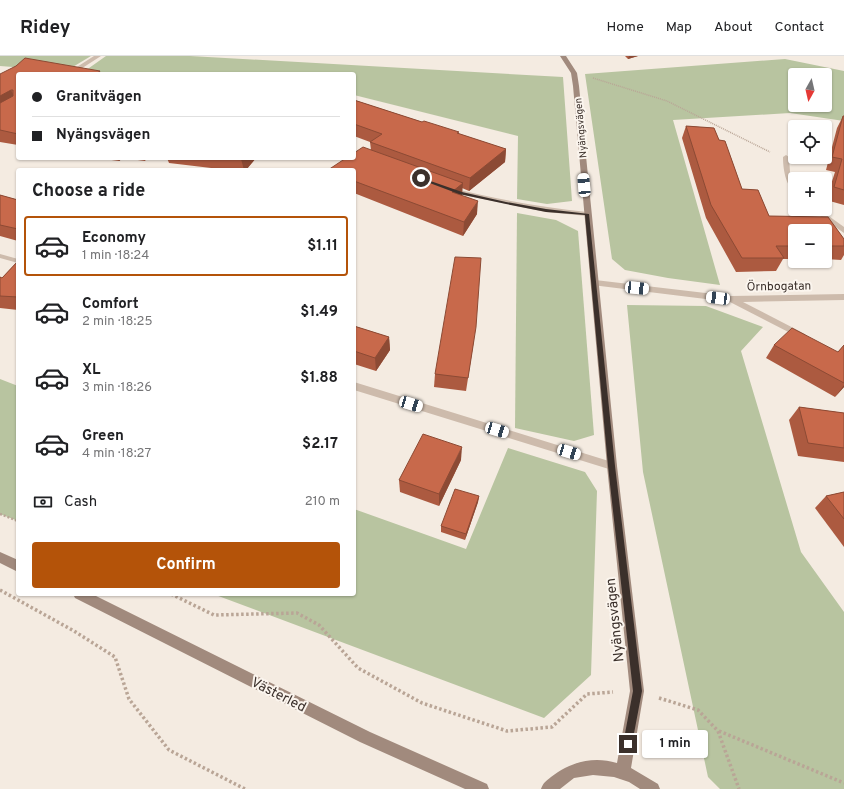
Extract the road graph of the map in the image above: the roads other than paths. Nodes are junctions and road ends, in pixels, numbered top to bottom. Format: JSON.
{"nodes":[{"id":1,"x":98,"y":56,"type":"edge"},
{"id":2,"x":563,"y":56,"type":"edge"},
{"id":3,"x":72,"y":72,"type":"edge"},
{"id":4,"x":786,"y":157,"type":"road end"},
{"id":5,"x":788,"y":174,"type":"edge"},
{"id":6,"x":440,"y":185,"type":"edge"},
{"id":7,"x":587,"y":214,"type":"junction"},
{"id":8,"x":824,"y":216,"type":"edge"},
{"id":9,"x":844,"y":231,"type":"edge"},
{"id":10,"x":0,"y":256,"type":"edge"},
{"id":11,"x":16,"y":260,"type":"edge"},
{"id":12,"x":595,"y":283,"type":"junction"},
{"id":13,"x":844,"y":296,"type":"edge"},
{"id":14,"x":731,"y":299,"type":"junction"},
{"id":15,"x":809,"y":339,"type":"edge"},
{"id":16,"x":356,"y":387,"type":"edge"},
{"id":17,"x":612,"y":466,"type":"junction"},
{"id":18,"x":0,"y":557,"type":"edge"},
{"id":19,"x":16,"y":565,"type":"edge"},
{"id":20,"x":83,"y":596,"type":"edge"},
{"id":21,"x":623,"y":771,"type":"junction"},
{"id":22,"x":482,"y":789,"type":"edge"},
{"id":23,"x":548,"y":789,"type":"edge"},
{"id":24,"x":653,"y":789,"type":"edge"}],
"edges":[{"from":1,"to":3,"type":"street"},
{"from":2,"to":7,"type":"street","name":"Nyängsvägen"},
{"from":4,"to":5,"type":"street"},
{"from":6,"to":7,"type":"street"},
{"from":7,"to":12,"type":"street","name":"Nyängsvägen"},
{"from":8,"to":9,"type":"street"},
{"from":10,"to":11,"type":"street"},
{"from":12,"to":14,"type":"street","name":"Örnbogatan"},
{"from":12,"to":17,"type":"street","name":"Nyängsvägen"},
{"from":13,"to":14,"type":"street","name":"Örnbogatan"},
{"from":14,"to":15,"type":"street"},
{"from":16,"to":17,"type":"street"},
{"from":17,"to":21,"type":"street","name":"Nyängsvägen"},
{"from":18,"to":19,"type":"street"},
{"from":20,"to":22,"type":"street","name":"Västerled"},
{"from":21,"to":23,"type":"street"},
{"from":21,"to":24,"type":"street"}]}
